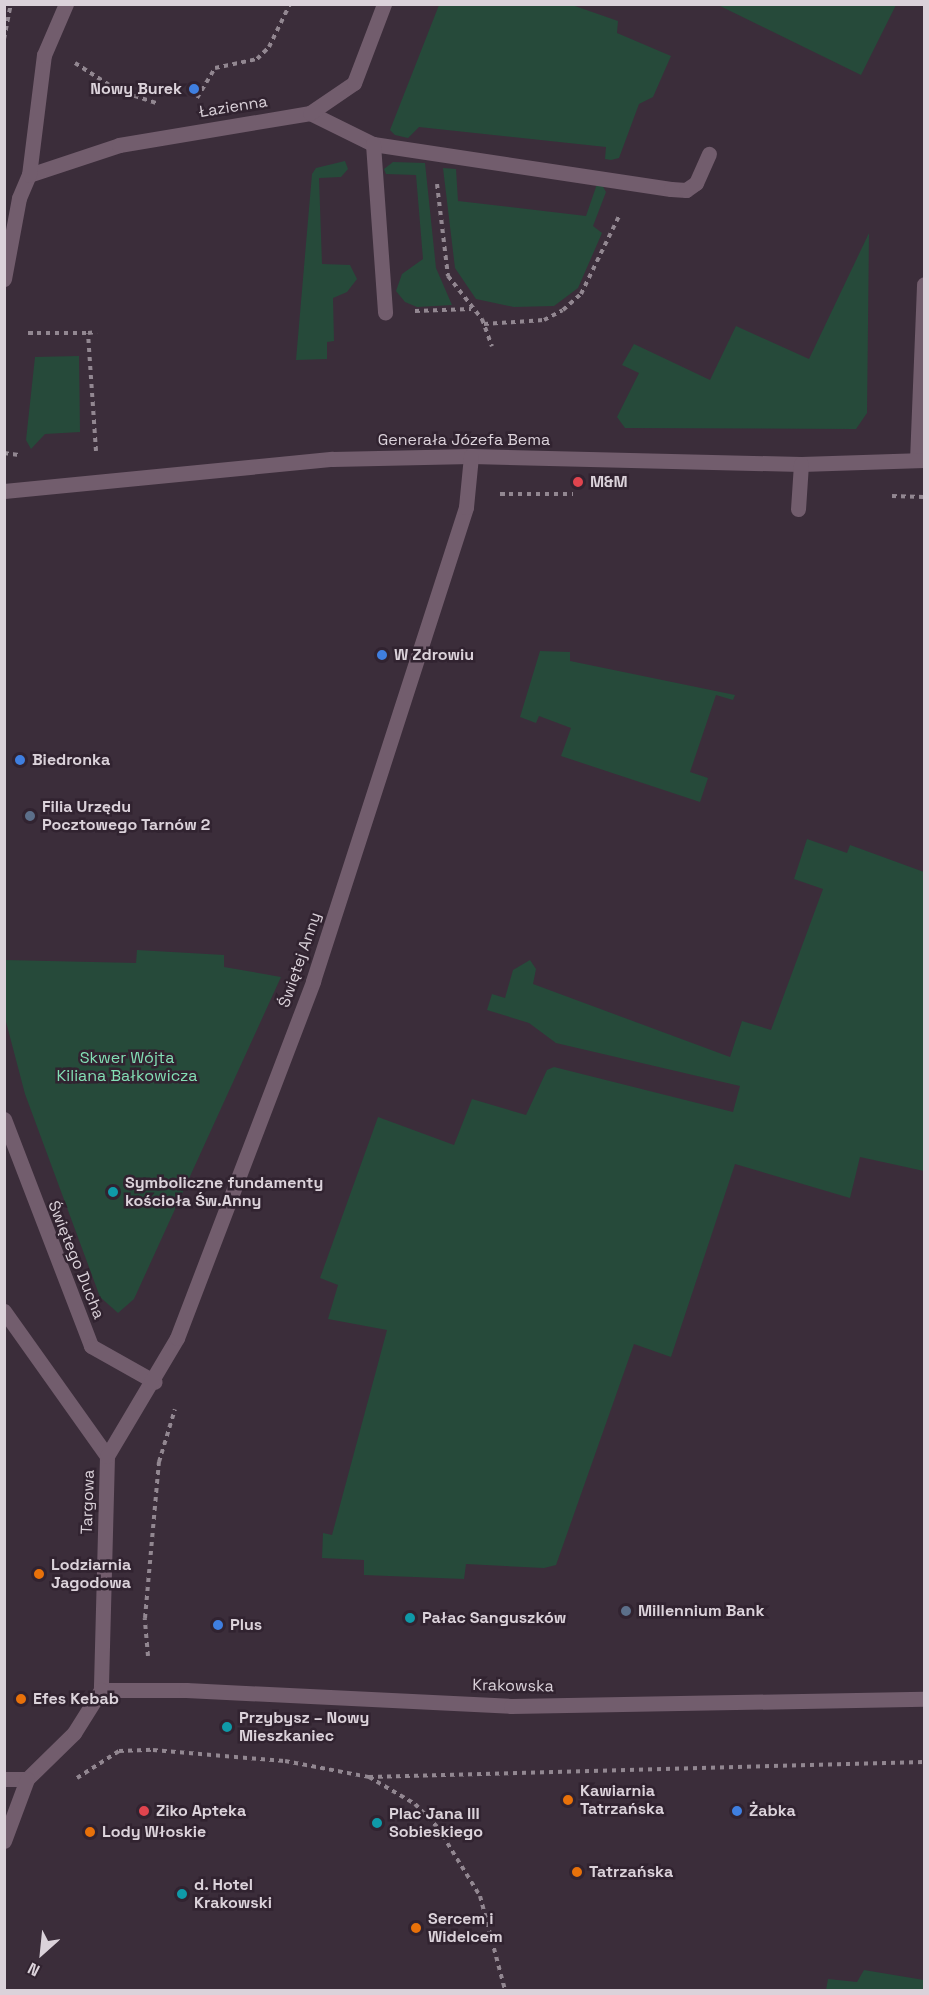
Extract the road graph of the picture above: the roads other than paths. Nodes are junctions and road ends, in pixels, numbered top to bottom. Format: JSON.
{"nodes":[{"id":1,"x":66,"y":4,"type":"edge"},
{"id":2,"x":384,"y":4,"type":"edge"},
{"id":3,"x":309,"y":113,"type":"junction"},
{"id":4,"x":373,"y":144,"type":"junction"},
{"id":5,"x":709,"y":154,"type":"dead end"},
{"id":6,"x":29,"y":175,"type":"junction"},
{"id":7,"x":5,"y":271,"type":"edge"},
{"id":8,"x":924,"y":284,"type":"edge"},
{"id":9,"x":385,"y":313,"type":"dead end"},
{"id":10,"x":471,"y":456,"type":"junction"},
{"id":11,"x":921,"y":460,"type":"edge"},
{"id":12,"x":801,"y":464,"type":"junction"},
{"id":13,"x":4,"y":491,"type":"edge"},
{"id":14,"x":798,"y":509,"type":"dead end"},
{"id":15,"x":4,"y":1119,"type":"edge"},
{"id":16,"x":4,"y":1311,"type":"edge"},
{"id":17,"x":155,"y":1382,"type":"junction"},
{"id":18,"x":107,"y":1456,"type":"junction"},
{"id":19,"x":101,"y":1690,"type":"junction"},
{"id":20,"x":924,"y":1699,"type":"edge"},
{"id":21,"x":4,"y":1779,"type":"edge"},
{"id":22,"x":27,"y":1779,"type":"junction"},
{"id":23,"x":4,"y":1841,"type":"edge"}],
"edges":[{"from":1,"to":6,"type":"street"},
{"from":2,"to":3,"type":"street","name":"Łazienna"},
{"from":3,"to":4,"type":"street"},
{"from":3,"to":6,"type":"street","name":"Łazienna"},
{"from":4,"to":5,"type":"street"},
{"from":4,"to":9,"type":"street"},
{"from":6,"to":7,"type":"street"},
{"from":8,"to":11,"type":"street"},
{"from":10,"to":12,"type":"street","name":"Generała Józefa Bema"},
{"from":10,"to":13,"type":"street","name":"Generała Józefa Bema"},
{"from":10,"to":17,"type":"street","name":"Świętej Anny"},
{"from":11,"to":12,"type":"street","name":"Generała Józefa Bema"},
{"from":12,"to":14,"type":"street"},
{"from":15,"to":17,"type":"street","name":"Świętego Ducha"},
{"from":16,"to":18,"type":"street","name":"Targowa"},
{"from":17,"to":18,"type":"street","name":"Świętej Anny"},
{"from":18,"to":19,"type":"street","name":"Targowa"},
{"from":19,"to":20,"type":"street","name":"Krakowska"},
{"from":19,"to":22,"type":"street"},
{"from":21,"to":22,"type":"street"},
{"from":22,"to":23,"type":"street"}]}
